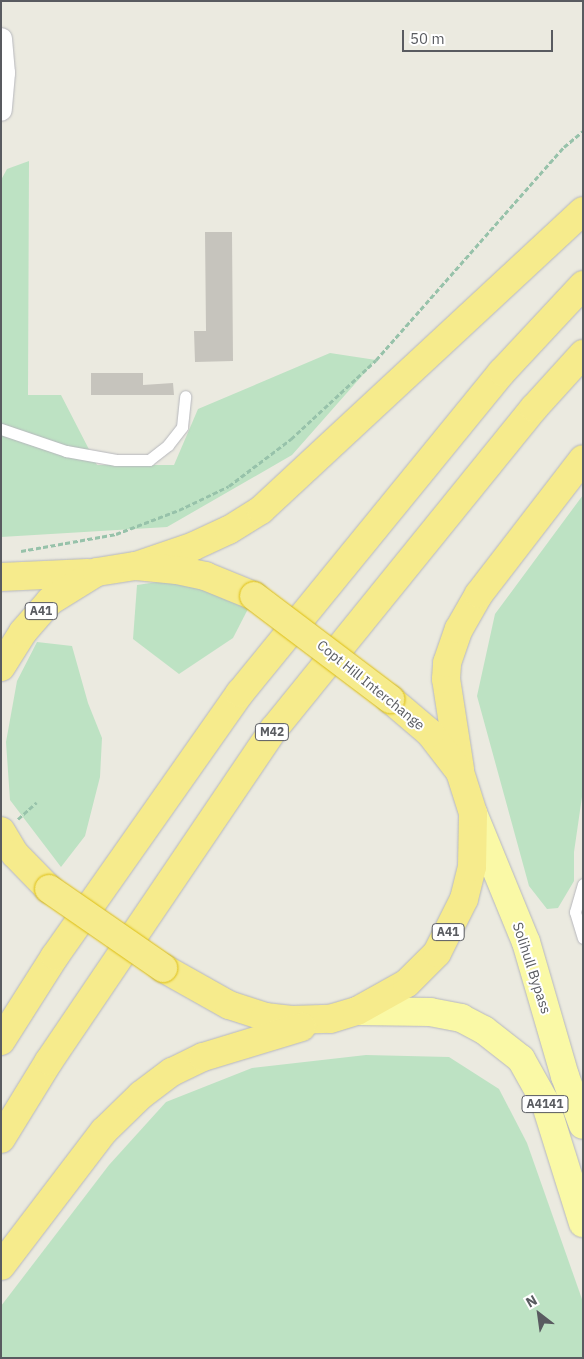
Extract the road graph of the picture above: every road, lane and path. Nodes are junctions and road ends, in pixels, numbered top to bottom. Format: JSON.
{"nodes":[{"id":1,"x":1,"y":39,"type":"edge"},
{"id":2,"x":1,"y":110,"type":"edge"},
{"id":3,"x":583,"y":131,"type":"edge"},
{"id":4,"x":583,"y":211,"type":"edge"},
{"id":5,"x":583,"y":285,"type":"edge"},
{"id":6,"x":583,"y":354,"type":"edge"},
{"id":7,"x":185,"y":396,"type":"dead end"},
{"id":8,"x":1,"y":429,"type":"edge"},
{"id":9,"x":583,"y":458,"type":"edge"},
{"id":10,"x":6,"y":565,"type":"edge"},
{"id":11,"x":136,"y":566,"type":"junction"},
{"id":12,"x":97,"y":572,"type":"junction"},
{"id":13,"x":1,"y":667,"type":"edge"},
{"id":14,"x":460,"y":772,"type":"junction"},
{"id":15,"x":36,"y":802,"type":"dead end"},
{"id":16,"x":474,"y":812,"type":"junction"},
{"id":17,"x":10,"y":825,"type":"edge"},
{"id":18,"x":583,"y":884,"type":"edge"},
{"id":19,"x":583,"y":938,"type":"edge"},
{"id":20,"x":357,"y":1010,"type":"junction"},
{"id":21,"x":330,"y":1019,"type":"junction"},
{"id":22,"x":1,"y":1042,"type":"edge"},
{"id":23,"x":583,"y":1125,"type":"edge"},
{"id":24,"x":1,"y":1139,"type":"edge"},
{"id":25,"x":583,"y":1223,"type":"edge"},
{"id":26,"x":1,"y":1266,"type":"edge"}],
"edges":[{"from":1,"to":2,"type":"street"},
{"from":3,"to":10,"type":"path"},
{"from":4,"to":11,"type":"highway"},
{"from":5,"to":22,"type":"highway"},
{"from":6,"to":24,"type":"highway","number":"M42"},
{"from":7,"to":8,"type":"lane"},
{"from":9,"to":14,"type":"highway"},
{"from":10,"to":12,"type":"highway","number":"A41"},
{"from":11,"to":12,"type":"highway","name":"Copt Hill Interchange","number":"A41"},
{"from":11,"to":14,"type":"highway","name":"Copt Hill Interchange","number":"A41","bridge":true},
{"from":12,"to":13,"type":"highway","name":"Copt Hill Interchange","number":"A41"},
{"from":14,"to":16,"type":"highway","name":"Copt Hill Interchange","number":"A41"},
{"from":15,"to":17,"type":"path"},
{"from":16,"to":20,"type":"highway","name":"Copt Hill Interchange","number":"A41"},
{"from":16,"to":23,"type":"main road","name":"Solihull Bypass","number":"A4141"},
{"from":17,"to":21,"type":"highway","name":"Copt Hill Interchange","number":"A41","bridge":true},
{"from":18,"to":19,"type":"lane"},
{"from":20,"to":21,"type":"highway","name":"Copt Hill Interchange","number":"A41"},
{"from":20,"to":25,"type":"main road","number":"A4141"},
{"from":21,"to":26,"type":"highway"}]}
